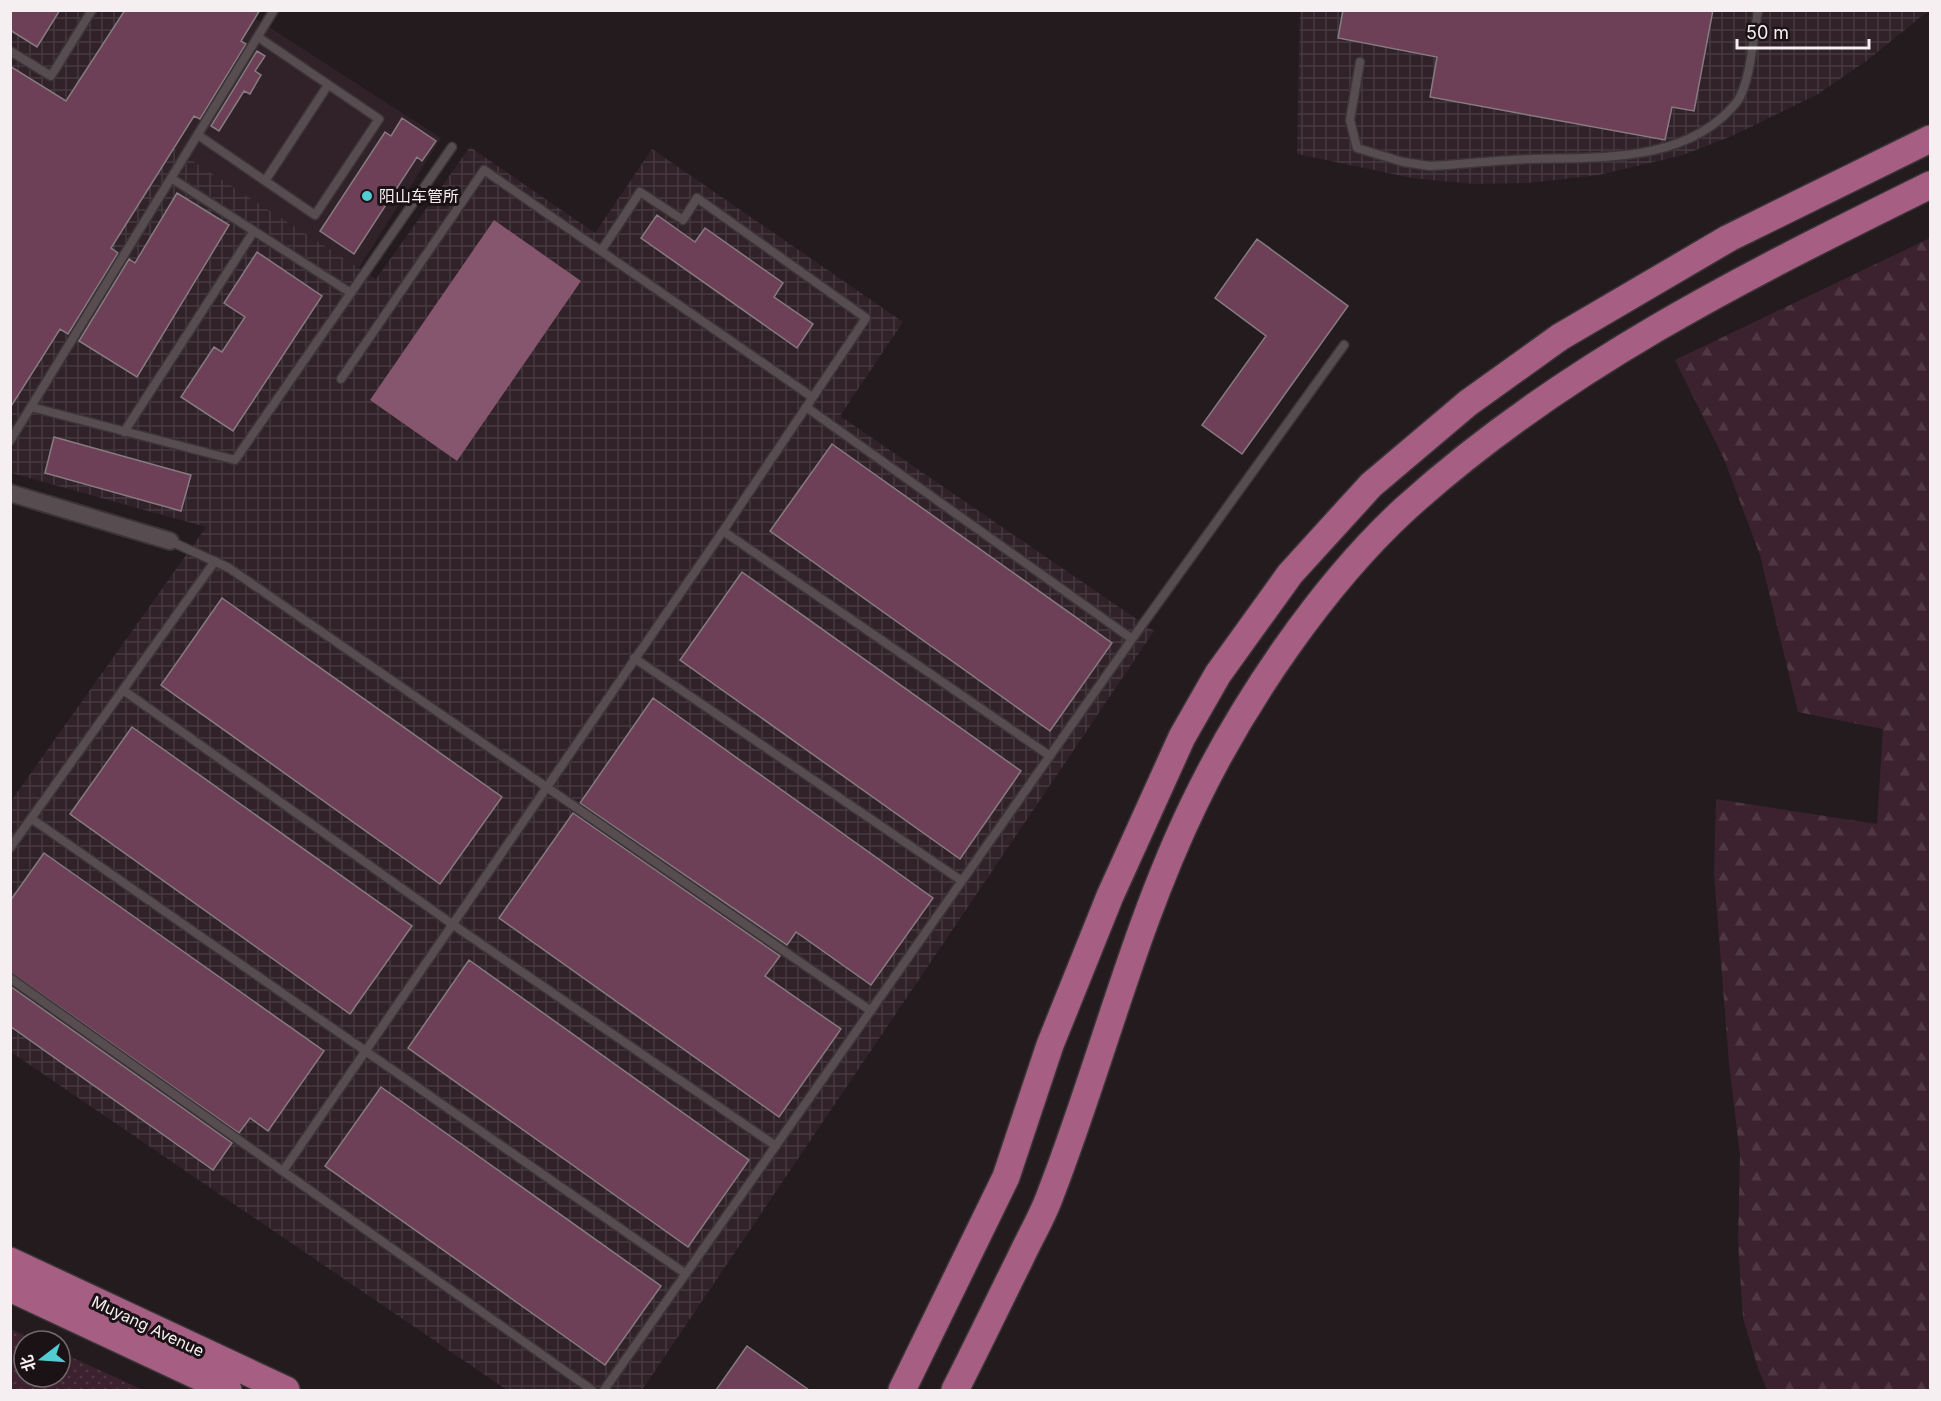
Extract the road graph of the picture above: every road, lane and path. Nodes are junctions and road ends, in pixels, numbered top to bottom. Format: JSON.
{"nodes":[{"id":1,"x":92,"y":10,"type":"edge"},
{"id":2,"x":274,"y":10,"type":"edge"},
{"id":3,"x":1758,"y":10,"type":"edge"},
{"id":4,"x":258,"y":37,"type":"junction"},
{"id":5,"x":10,"y":51,"type":"edge"},
{"id":6,"x":1360,"y":62,"type":"dead end"},
{"id":7,"x":328,"y":85,"type":"junction"},
{"id":8,"x":198,"y":135,"type":"junction"},
{"id":9,"x":1930,"y":139,"type":"edge"},
{"id":10,"x":452,"y":147,"type":"dead end"},
{"id":11,"x":171,"y":178,"type":"junction"},
{"id":12,"x":265,"y":181,"type":"junction"},
{"id":13,"x":1930,"y":185,"type":"edge"},
{"id":14,"x":254,"y":231,"type":"junction"},
{"id":15,"x":601,"y":251,"type":"junction"},
{"id":16,"x":351,"y":292,"type":"junction"},
{"id":17,"x":1344,"y":345,"type":"dead end"},
{"id":18,"x":341,"y":379,"type":"dead end"},
{"id":19,"x":812,"y":397,"type":"junction"},
{"id":20,"x":31,"y":407,"type":"junction"},
{"id":21,"x":806,"y":407,"type":"junction"},
{"id":22,"x":124,"y":432,"type":"junction"},
{"id":23,"x":10,"y":441,"type":"edge"},
{"id":24,"x":10,"y":493,"type":"edge"},
{"id":25,"x":723,"y":531,"type":"junction"},
{"id":26,"x":170,"y":541,"type":"joint"},
{"id":27,"x":215,"y":561,"type":"junction"},
{"id":28,"x":1132,"y":639,"type":"junction"},
{"id":29,"x":634,"y":658,"type":"junction"},
{"id":30,"x":123,"y":690,"type":"junction"},
{"id":31,"x":1050,"y":756,"type":"junction"},
{"id":32,"x":546,"y":787,"type":"junction"},
{"id":33,"x":32,"y":819,"type":"junction"},
{"id":34,"x":10,"y":849,"type":"edge"},
{"id":35,"x":962,"y":881,"type":"junction"},
{"id":36,"x":452,"y":924,"type":"junction"},
{"id":37,"x":10,"y":978,"type":"edge"},
{"id":38,"x":871,"y":1011,"type":"junction"},
{"id":39,"x":366,"y":1049,"type":"junction"},
{"id":40,"x":776,"y":1146,"type":"junction"},
{"id":41,"x":283,"y":1171,"type":"junction"},
{"id":42,"x":10,"y":1261,"type":"edge"},
{"id":43,"x":686,"y":1274,"type":"junction"},
{"id":44,"x":10,"y":1288,"type":"edge"},
{"id":45,"x":228,"y":1390,"type":"edge"},
{"id":46,"x":286,"y":1390,"type":"edge"},
{"id":47,"x":592,"y":1390,"type":"edge"},
{"id":48,"x":604,"y":1390,"type":"edge"},
{"id":49,"x":902,"y":1390,"type":"edge"},
{"id":50,"x":955,"y":1390,"type":"edge"}],
"edges":[{"from":1,"to":5,"type":"lane"},
{"from":2,"to":4,"type":"lane"},
{"from":3,"to":6,"type":"lane"},
{"from":4,"to":7,"type":"lane"},
{"from":4,"to":8,"type":"lane"},
{"from":7,"to":12,"type":"lane"},
{"from":7,"to":12,"type":"lane"},
{"from":8,"to":11,"type":"lane"},
{"from":8,"to":12,"type":"lane"},
{"from":9,"to":49,"type":"main road"},
{"from":10,"to":16,"type":"lane"},
{"from":11,"to":14,"type":"lane"},
{"from":11,"to":20,"type":"lane"},
{"from":13,"to":50,"type":"main road"},
{"from":14,"to":16,"type":"lane"},
{"from":14,"to":22,"type":"lane"},
{"from":15,"to":18,"type":"lane"},
{"from":15,"to":19,"type":"lane"},
{"from":15,"to":19,"type":"lane"},
{"from":16,"to":22,"type":"lane"},
{"from":17,"to":28,"type":"lane"},
{"from":19,"to":21,"type":"lane"},
{"from":20,"to":22,"type":"lane"},
{"from":20,"to":23,"type":"lane"},
{"from":21,"to":25,"type":"lane"},
{"from":21,"to":28,"type":"lane"},
{"from":24,"to":26,"type":"street"},
{"from":25,"to":29,"type":"lane"},
{"from":25,"to":31,"type":"lane"},
{"from":26,"to":27,"type":"lane"},
{"from":27,"to":30,"type":"lane"},
{"from":27,"to":32,"type":"lane"},
{"from":28,"to":31,"type":"lane"},
{"from":29,"to":32,"type":"lane"},
{"from":29,"to":35,"type":"lane"},
{"from":30,"to":33,"type":"lane"},
{"from":30,"to":36,"type":"lane"},
{"from":31,"to":35,"type":"lane"},
{"from":32,"to":36,"type":"lane"},
{"from":32,"to":38,"type":"lane"},
{"from":33,"to":34,"type":"lane"},
{"from":33,"to":39,"type":"lane"},
{"from":35,"to":38,"type":"lane"},
{"from":36,"to":39,"type":"lane"},
{"from":36,"to":40,"type":"lane"},
{"from":37,"to":41,"type":"lane"},
{"from":38,"to":40,"type":"lane"},
{"from":39,"to":41,"type":"lane"},
{"from":39,"to":43,"type":"lane"},
{"from":40,"to":43,"type":"lane"},
{"from":41,"to":47,"type":"lane"},
{"from":42,"to":46,"type":"main road","name":"Muyang Avenue"},
{"from":43,"to":48,"type":"lane"},
{"from":44,"to":45,"type":"main road","name":"Muyang Avenue"}]}
